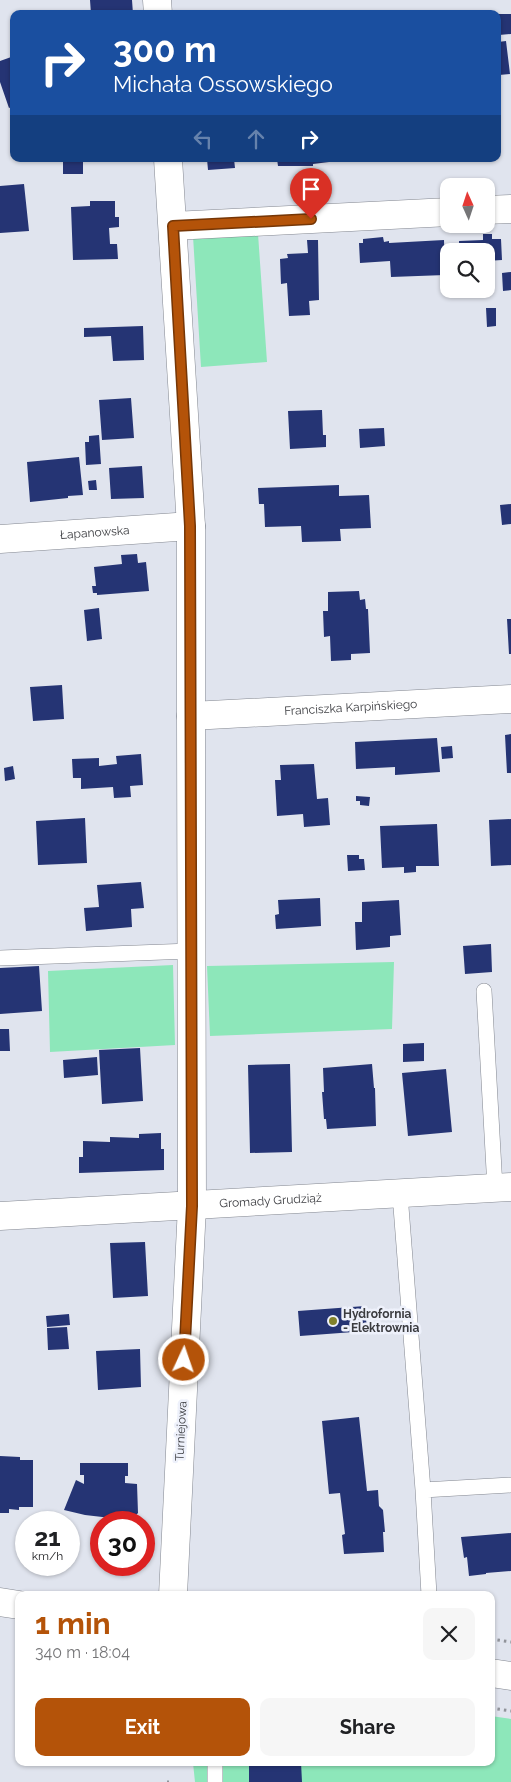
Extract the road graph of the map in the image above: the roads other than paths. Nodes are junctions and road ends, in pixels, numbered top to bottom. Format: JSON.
{"nodes":[{"id":1,"x":168,"y":162,"type":"edge"},
{"id":2,"x":511,"y":209,"type":"edge"},
{"id":3,"x":495,"y":210,"type":"edge"},
{"id":4,"x":440,"y":212,"type":"edge"},
{"id":5,"x":173,"y":226,"type":"junction"},
{"id":6,"x":190,"y":526,"type":"junction"},
{"id":7,"x":0,"y":539,"type":"edge"},
{"id":8,"x":511,"y":699,"type":"edge"},
{"id":9,"x":191,"y":716,"type":"junction"},
{"id":10,"x":191,"y":951,"type":"junction"},
{"id":11,"x":0,"y":958,"type":"edge"},
{"id":12,"x":484,"y":991,"type":"dead end"},
{"id":13,"x":503,"y":1188,"type":"edge"},
{"id":14,"x":400,"y":1194,"type":"junction"},
{"id":15,"x":192,"y":1206,"type":"junction"},
{"id":16,"x":0,"y":1216,"type":"edge"},
{"id":17,"x":511,"y":1485,"type":"edge"},
{"id":18,"x":423,"y":1490,"type":"junction"},
{"id":19,"x":172,"y":1591,"type":"edge"},
{"id":20,"x":429,"y":1591,"type":"edge"},
{"id":21,"x":0,"y":1602,"type":"edge"},
{"id":22,"x":15,"y":1604,"type":"edge"},
{"id":23,"x":495,"y":1674,"type":"edge"},
{"id":24,"x":511,"y":1676,"type":"edge"},
{"id":25,"x":215,"y":1766,"type":"edge"},
{"id":26,"x":215,"y":1782,"type":"edge"}],
"edges":[{"from":1,"to":5,"type":"street","name":"Turniejowa"},
{"from":2,"to":3,"type":"street"},
{"from":4,"to":5,"type":"street"},
{"from":5,"to":6,"type":"street","name":"Turniejowa"},
{"from":6,"to":7,"type":"street","name":"Łapanowska"},
{"from":6,"to":9,"type":"street","name":"Turniejowa"},
{"from":8,"to":9,"type":"street","name":"Franciszka Karpińskiego"},
{"from":9,"to":10,"type":"street","name":"Turniejowa"},
{"from":10,"to":11,"type":"lane"},
{"from":10,"to":15,"type":"street","name":"Turniejowa"},
{"from":12,"to":13,"type":"lane"},
{"from":13,"to":14,"type":"street","name":"Gromady Grudziąż"},
{"from":14,"to":15,"type":"street","name":"Gromady Grudziąż"},
{"from":14,"to":18,"type":"lane"},
{"from":15,"to":16,"type":"street","name":"Gromady Grudziąż"},
{"from":15,"to":19,"type":"street","name":"Turniejowa"},
{"from":17,"to":18,"type":"lane"},
{"from":18,"to":20,"type":"lane"},
{"from":21,"to":22,"type":"street"},
{"from":23,"to":24,"type":"street"},
{"from":25,"to":26,"type":"lane"}]}
